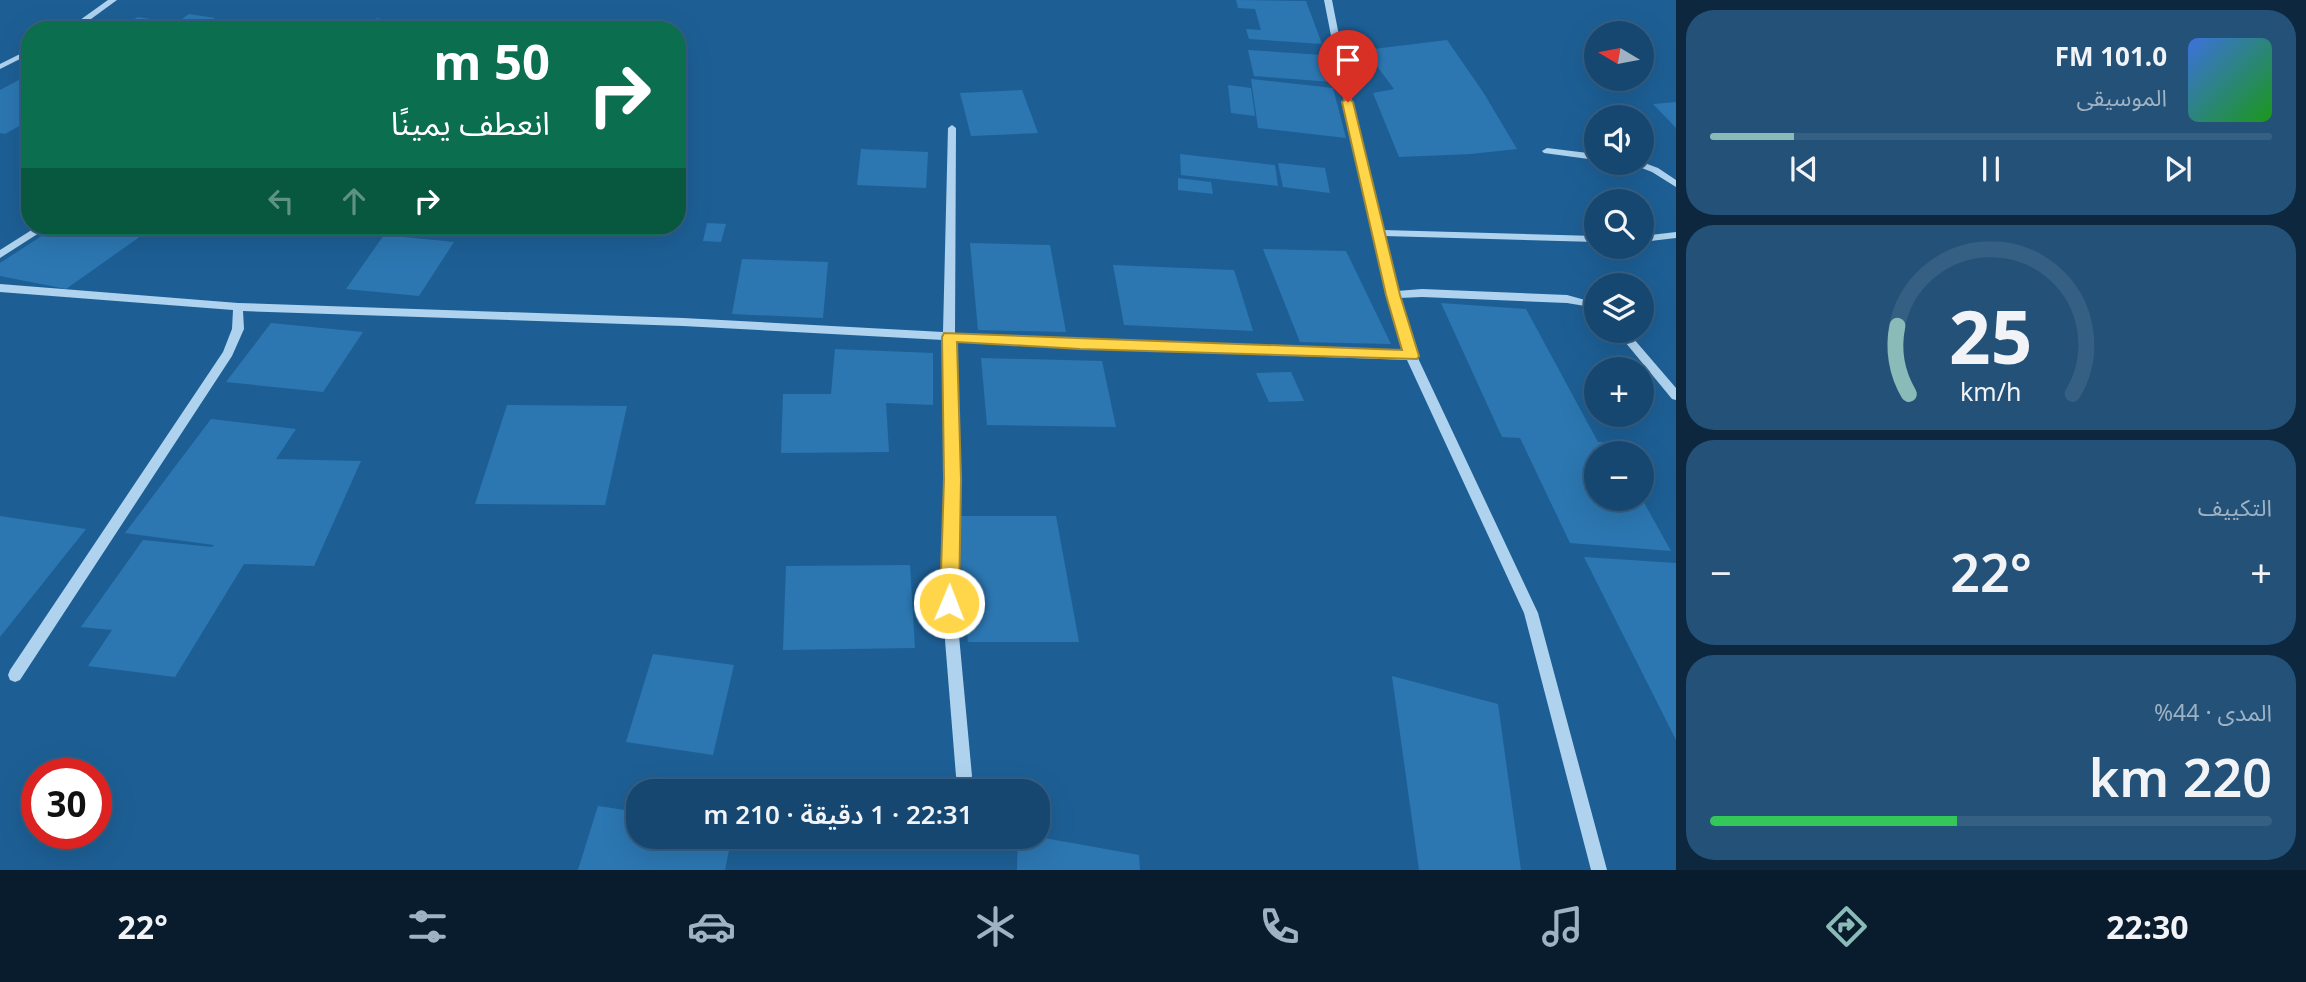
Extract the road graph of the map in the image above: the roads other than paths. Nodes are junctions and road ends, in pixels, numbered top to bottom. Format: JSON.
{"nodes":[{"id":1,"x":113,"y":0,"type":"edge"},
{"id":2,"x":1328,"y":0,"type":"edge"},
{"id":3,"x":83,"y":21,"type":"edge"},
{"id":4,"x":21,"y":56,"type":"edge"},
{"id":5,"x":0,"y":67,"type":"edge"},
{"id":6,"x":951,"y":128,"type":"dead end"},
{"id":7,"x":1547,"y":151,"type":"dead end"},
{"id":8,"x":1584,"y":156,"type":"edge"},
{"id":9,"x":1654,"y":170,"type":"edge"},
{"id":10,"x":1676,"y":184,"type":"edge"},
{"id":11,"x":1379,"y":233,"type":"junction"},
{"id":12,"x":31,"y":235,"type":"edge"},
{"id":13,"x":1676,"y":236,"type":"edge"},
{"id":14,"x":1654,"y":238,"type":"edge"},
{"id":15,"x":1584,"y":239,"type":"edge"},
{"id":16,"x":0,"y":255,"type":"edge"},
{"id":17,"x":0,"y":288,"type":"edge"},
{"id":18,"x":1393,"y":295,"type":"junction"},
{"id":19,"x":1584,"y":302,"type":"edge"},
{"id":20,"x":238,"y":307,"type":"junction"},
{"id":21,"x":949,"y":337,"type":"junction"},
{"id":22,"x":1631,"y":343,"type":"edge"},
{"id":23,"x":1411,"y":356,"type":"junction"},
{"id":24,"x":1676,"y":396,"type":"edge"},
{"id":25,"x":15,"y":675,"type":"dead end"},
{"id":26,"x":964,"y":776,"type":"dead end"},
{"id":27,"x":1598,"y":870,"type":"edge"}],
"edges":[{"from":1,"to":3,"type":"street"},
{"from":2,"to":11,"type":"street"},
{"from":4,"to":5,"type":"street"},
{"from":6,"to":21,"type":"street"},
{"from":7,"to":8,"type":"street"},
{"from":9,"to":10,"type":"street"},
{"from":11,"to":15,"type":"street"},
{"from":11,"to":18,"type":"street"},
{"from":12,"to":16,"type":"street"},
{"from":13,"to":14,"type":"street"},
{"from":17,"to":20,"type":"street"},
{"from":18,"to":19,"type":"street"},
{"from":18,"to":23,"type":"street"},
{"from":20,"to":21,"type":"street"},
{"from":20,"to":25,"type":"street"},
{"from":21,"to":23,"type":"street"},
{"from":21,"to":26,"type":"street"},
{"from":22,"to":24,"type":"street"},
{"from":23,"to":27,"type":"street"}]}
